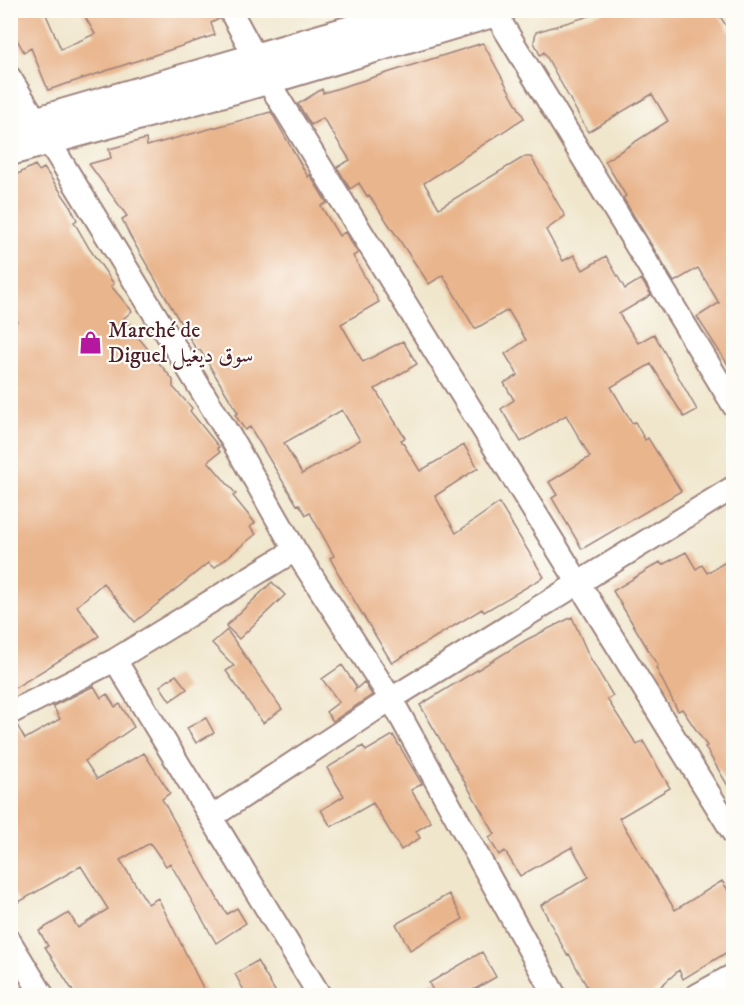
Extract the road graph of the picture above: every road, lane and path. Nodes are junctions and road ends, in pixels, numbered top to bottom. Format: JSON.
{"nodes":[{"id":1,"x":230,"y":10,"type":"edge"},
{"id":2,"x":420,"y":10,"type":"edge"},
{"id":3,"x":499,"y":12,"type":"edge"},
{"id":4,"x":262,"y":70,"type":"junction"},
{"id":5,"x":10,"y":78,"type":"edge"},
{"id":6,"x":10,"y":129,"type":"edge"},
{"id":7,"x":43,"y":131,"type":"junction"},
{"id":8,"x":10,"y":151,"type":"edge"},
{"id":9,"x":734,"y":406,"type":"edge"},
{"id":10,"x":734,"y":487,"type":"edge"},
{"id":11,"x":295,"y":550,"type":"junction"},
{"id":12,"x":577,"y":582,"type":"junction"},
{"id":13,"x":115,"y":660,"type":"junction"},
{"id":14,"x":391,"y":699,"type":"junction"},
{"id":15,"x":10,"y":713,"type":"edge"},
{"id":16,"x":213,"y":816,"type":"junction"},
{"id":17,"x":734,"y":834,"type":"edge"},
{"id":18,"x":10,"y":942,"type":"edge"},
{"id":19,"x":734,"y":975,"type":"edge"},
{"id":20,"x":43,"y":996,"type":"edge"},
{"id":21,"x":320,"y":996,"type":"edge"},
{"id":22,"x":555,"y":996,"type":"edge"},
{"id":23,"x":696,"y":996,"type":"edge"}],
"edges":[{"from":1,"to":4,"type":"street"},
{"from":2,"to":4,"type":"street"},
{"from":3,"to":4,"type":"street"},
{"from":3,"to":9,"type":"street"},
{"from":4,"to":7,"type":"street"},
{"from":4,"to":12,"type":"street"},
{"from":5,"to":7,"type":"street"},
{"from":6,"to":7,"type":"street"},
{"from":7,"to":8,"type":"street"},
{"from":7,"to":11,"type":"street"},
{"from":10,"to":12,"type":"street"},
{"from":11,"to":13,"type":"street"},
{"from":11,"to":14,"type":"street"},
{"from":12,"to":14,"type":"street"},
{"from":12,"to":17,"type":"street"},
{"from":13,"to":15,"type":"street"},
{"from":13,"to":16,"type":"street"},
{"from":14,"to":16,"type":"street"},
{"from":14,"to":22,"type":"street"},
{"from":16,"to":21,"type":"street"},
{"from":18,"to":20,"type":"street"},
{"from":19,"to":23,"type":"street"}]}
